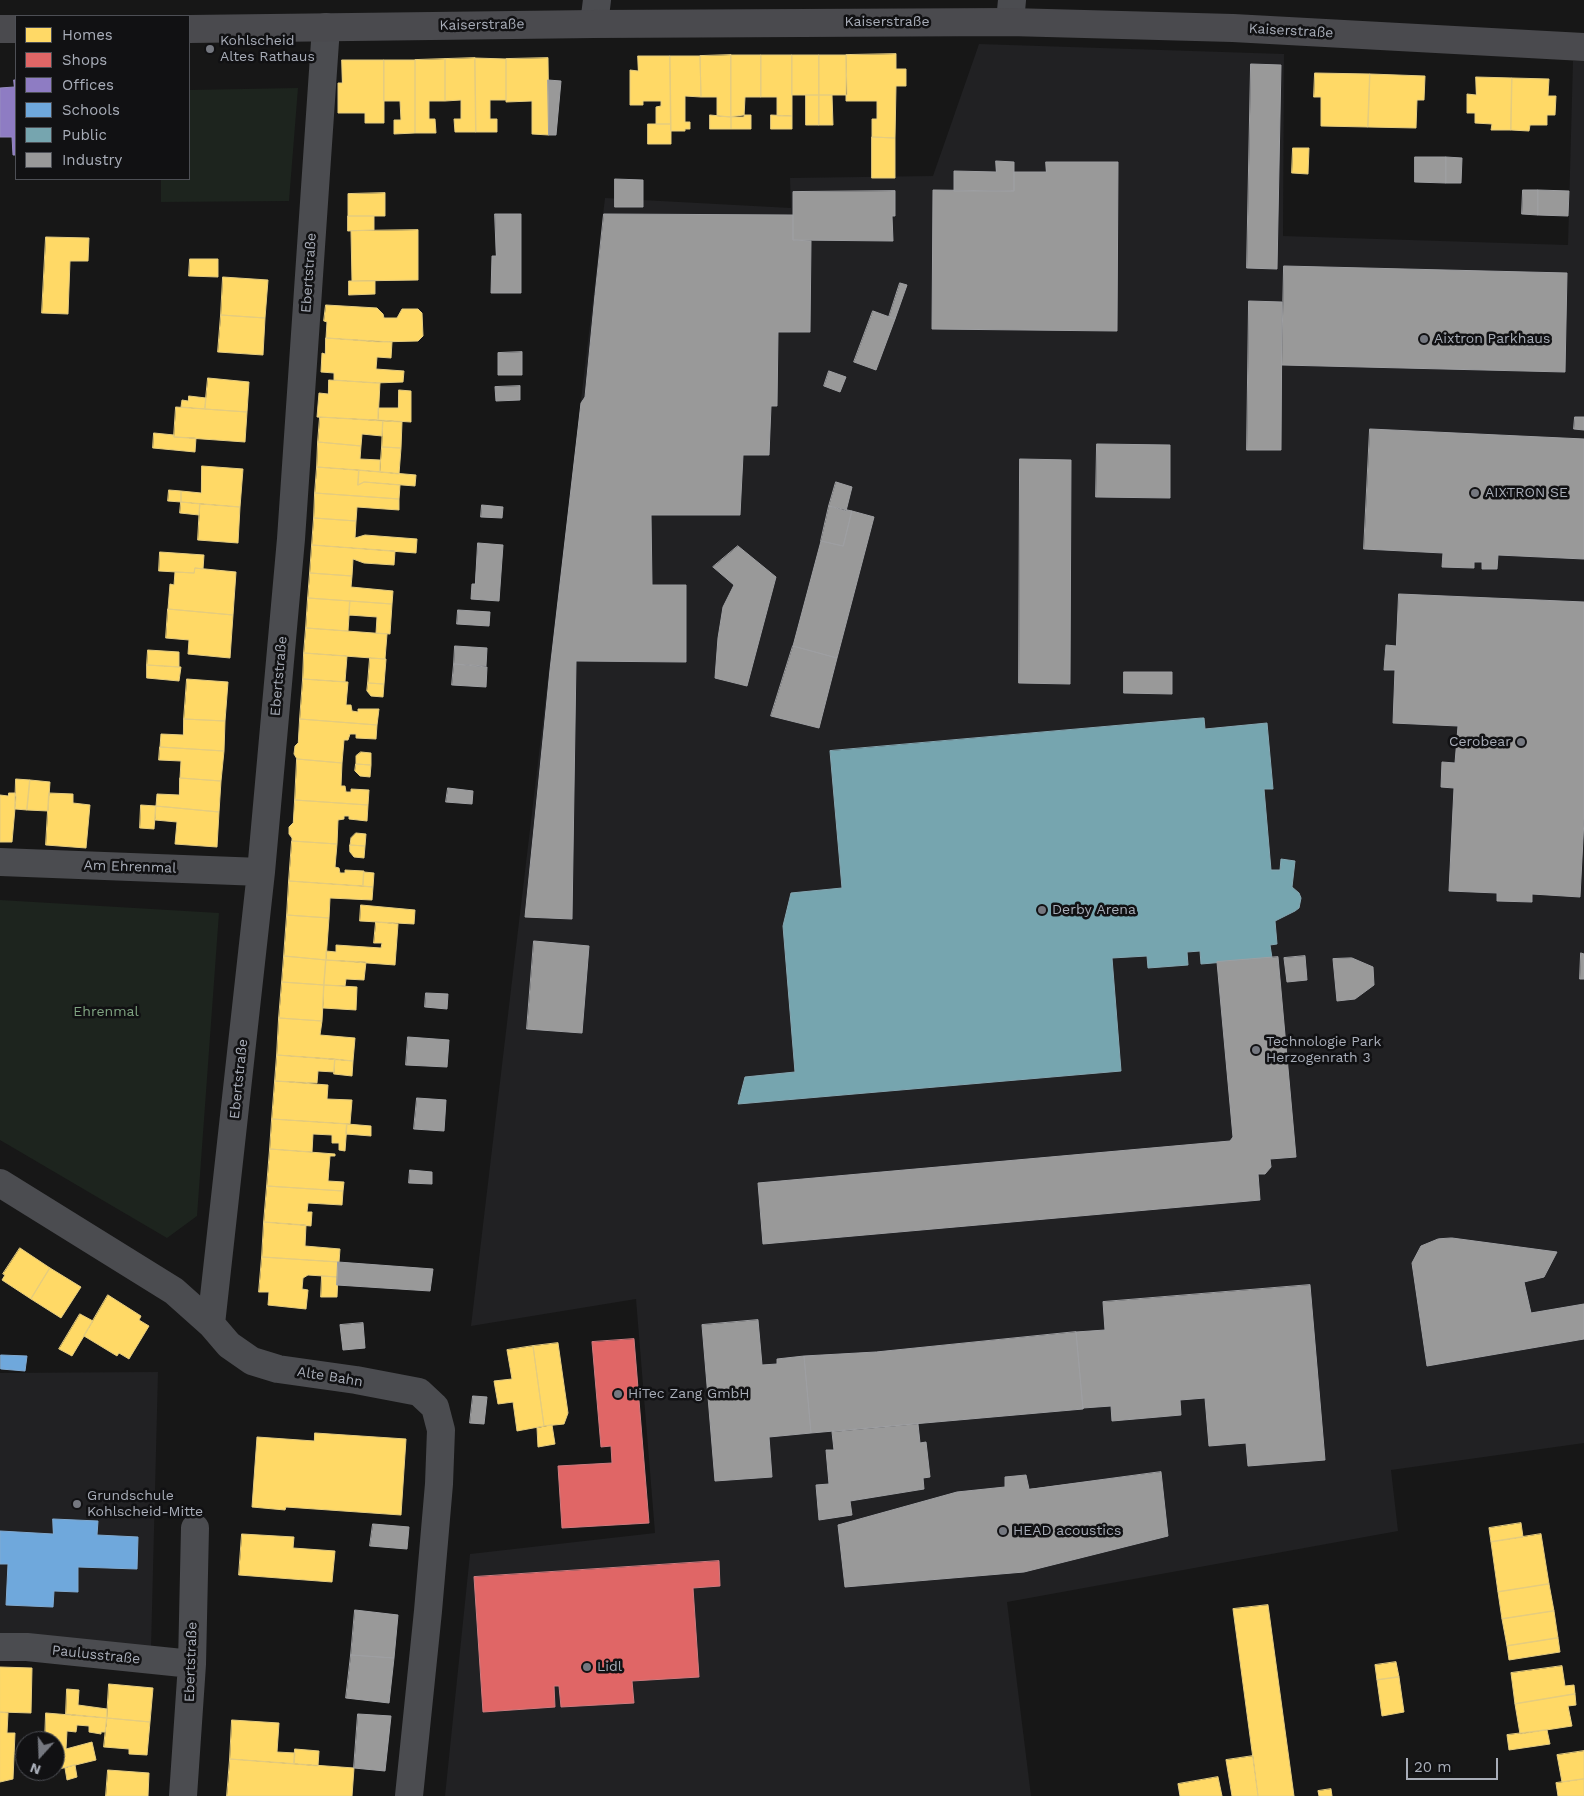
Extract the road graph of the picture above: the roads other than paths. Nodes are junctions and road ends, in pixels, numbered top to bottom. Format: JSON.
{"nodes":[{"id":1,"x":1011,"y":11,"type":"edge"},
{"id":2,"x":595,"y":12,"type":"edge"},
{"id":3,"x":326,"y":27,"type":"junction"},
{"id":4,"x":0,"y":29,"type":"edge"},
{"id":5,"x":15,"y":29,"type":"edge"},
{"id":6,"x":190,"y":29,"type":"edge"},
{"id":7,"x":1584,"y":47,"type":"edge"},
{"id":8,"x":0,"y":862,"type":"edge"},
{"id":9,"x":261,"y":872,"type":"junction"},
{"id":10,"x":0,"y":1183,"type":"edge"},
{"id":11,"x":211,"y":1324,"type":"junction"},
{"id":12,"x":195,"y":1528,"type":"dead end"},
{"id":13,"x":0,"y":1647,"type":"edge"},
{"id":14,"x":192,"y":1664,"type":"junction"},
{"id":15,"x":183,"y":1796,"type":"edge"},
{"id":16,"x":409,"y":1796,"type":"edge"}],
"edges":[{"from":1,"to":2,"type":"street","name":"Kaiserstraße"},
{"from":1,"to":7,"type":"street","name":"Kaiserstraße"},
{"from":2,"to":3,"type":"street","name":"Kaiserstraße"},
{"from":3,"to":6,"type":"street","name":"Kaiserstraße"},
{"from":3,"to":9,"type":"street","name":"Ebertstraße"},
{"from":4,"to":5,"type":"street"},
{"from":8,"to":9,"type":"street","name":"Am Ehrenmal"},
{"from":9,"to":11,"type":"street","name":"Ebertstraße"},
{"from":10,"to":11,"type":"street"},
{"from":11,"to":16,"type":"street","name":"Alte Bahn"},
{"from":12,"to":14,"type":"street","name":"Ebertstraße"},
{"from":13,"to":14,"type":"street","name":"Paulusstraße"},
{"from":14,"to":15,"type":"street","name":"Ebertstraße"}]}
